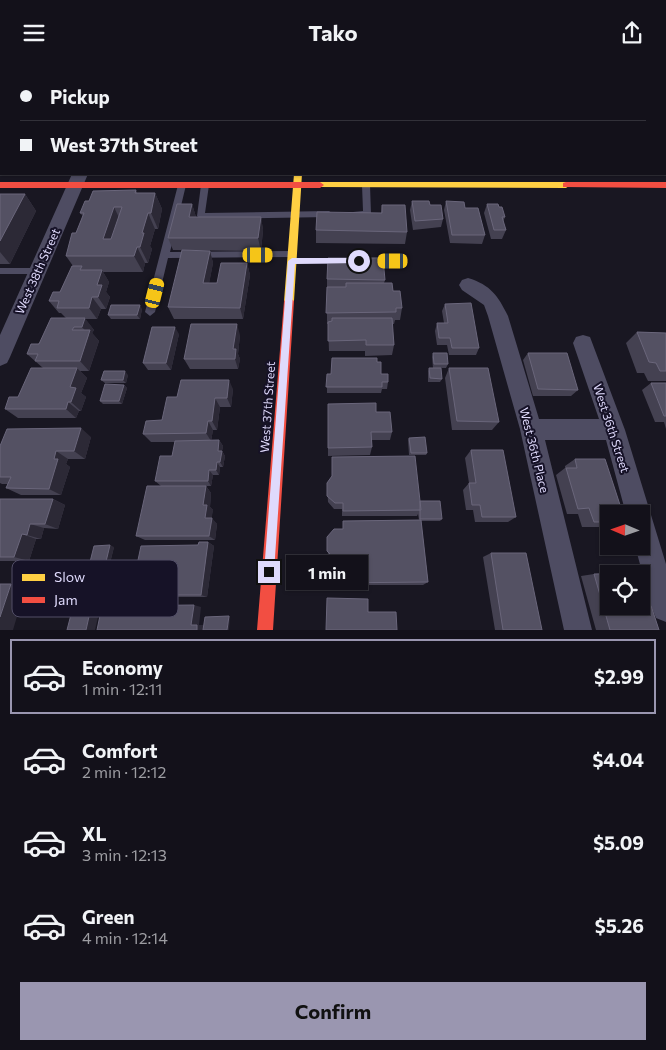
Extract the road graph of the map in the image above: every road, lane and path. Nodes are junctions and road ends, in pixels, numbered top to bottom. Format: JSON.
{"nodes":[{"id":1,"x":77,"y":179,"type":"edge"},
{"id":2,"x":298,"y":179,"type":"edge"},
{"id":3,"x":511,"y":180,"type":"edge"},
{"id":4,"x":0,"y":185,"type":"edge"},
{"id":5,"x":182,"y":185,"type":"junction"},
{"id":6,"x":205,"y":185,"type":"junction"},
{"id":7,"x":366,"y":185,"type":"junction"},
{"id":8,"x":666,"y":185,"type":"edge"},
{"id":9,"x":295,"y":215,"type":"junction"},
{"id":10,"x":165,"y":255,"type":"junction"},
{"id":11,"x":292,"y":258,"type":"junction"},
{"id":12,"x":393,"y":261,"type":"dead end"},
{"id":13,"x":0,"y":271,"type":"edge"},
{"id":14,"x":37,"y":271,"type":"junction"},
{"id":15,"x":468,"y":285,"type":"dead end"},
{"id":16,"x":150,"y":312,"type":"dead end"},
{"id":17,"x":5,"y":332,"type":"edge"},
{"id":18,"x":583,"y":343,"type":"dead end"},
{"id":19,"x":0,"y":357,"type":"edge"},
{"id":20,"x":530,"y":429,"type":"junction"},
{"id":21,"x":614,"y":429,"type":"junction"},
{"id":22,"x":635,"y":505,"type":"edge"},
{"id":23,"x":650,"y":554,"type":"edge"},
{"id":24,"x":666,"y":608,"type":"edge"},
{"id":25,"x":265,"y":630,"type":"edge"},
{"id":26,"x":578,"y":630,"type":"edge"}],
"edges":[{"from":1,"to":4,"type":"main road"},
{"from":1,"to":5,"type":"main road"},
{"from":1,"to":14,"type":"street","name":"West 38th Street"},
{"from":2,"to":6,"type":"main road"},
{"from":2,"to":7,"type":"main road"},
{"from":2,"to":9,"type":"main road","name":"West 37th Street"},
{"from":3,"to":7,"type":"main road"},
{"from":3,"to":8,"type":"main road"},
{"from":5,"to":6,"type":"main road"},
{"from":5,"to":10,"type":"lane"},
{"from":6,"to":9,"type":"lane"},
{"from":7,"to":9,"type":"lane"},
{"from":9,"to":11,"type":"main road","name":"West 37th Street"},
{"from":10,"to":11,"type":"lane"},
{"from":10,"to":16,"type":"lane"},
{"from":11,"to":12,"type":"lane"},
{"from":11,"to":25,"type":"main road","name":"West 37th Street"},
{"from":13,"to":14,"type":"lane"},
{"from":14,"to":17,"type":"street","name":"West 38th Street"},
{"from":15,"to":20,"type":"street","name":"West 36th Place"},
{"from":17,"to":19,"type":"street","name":"West 38th Street"},
{"from":18,"to":21,"type":"street","name":"West 36th Street"},
{"from":20,"to":21,"type":"street"},
{"from":20,"to":26,"type":"street","name":"West 36th Place"},
{"from":21,"to":22,"type":"street","name":"West 36th Street"},
{"from":23,"to":24,"type":"street"}]}
